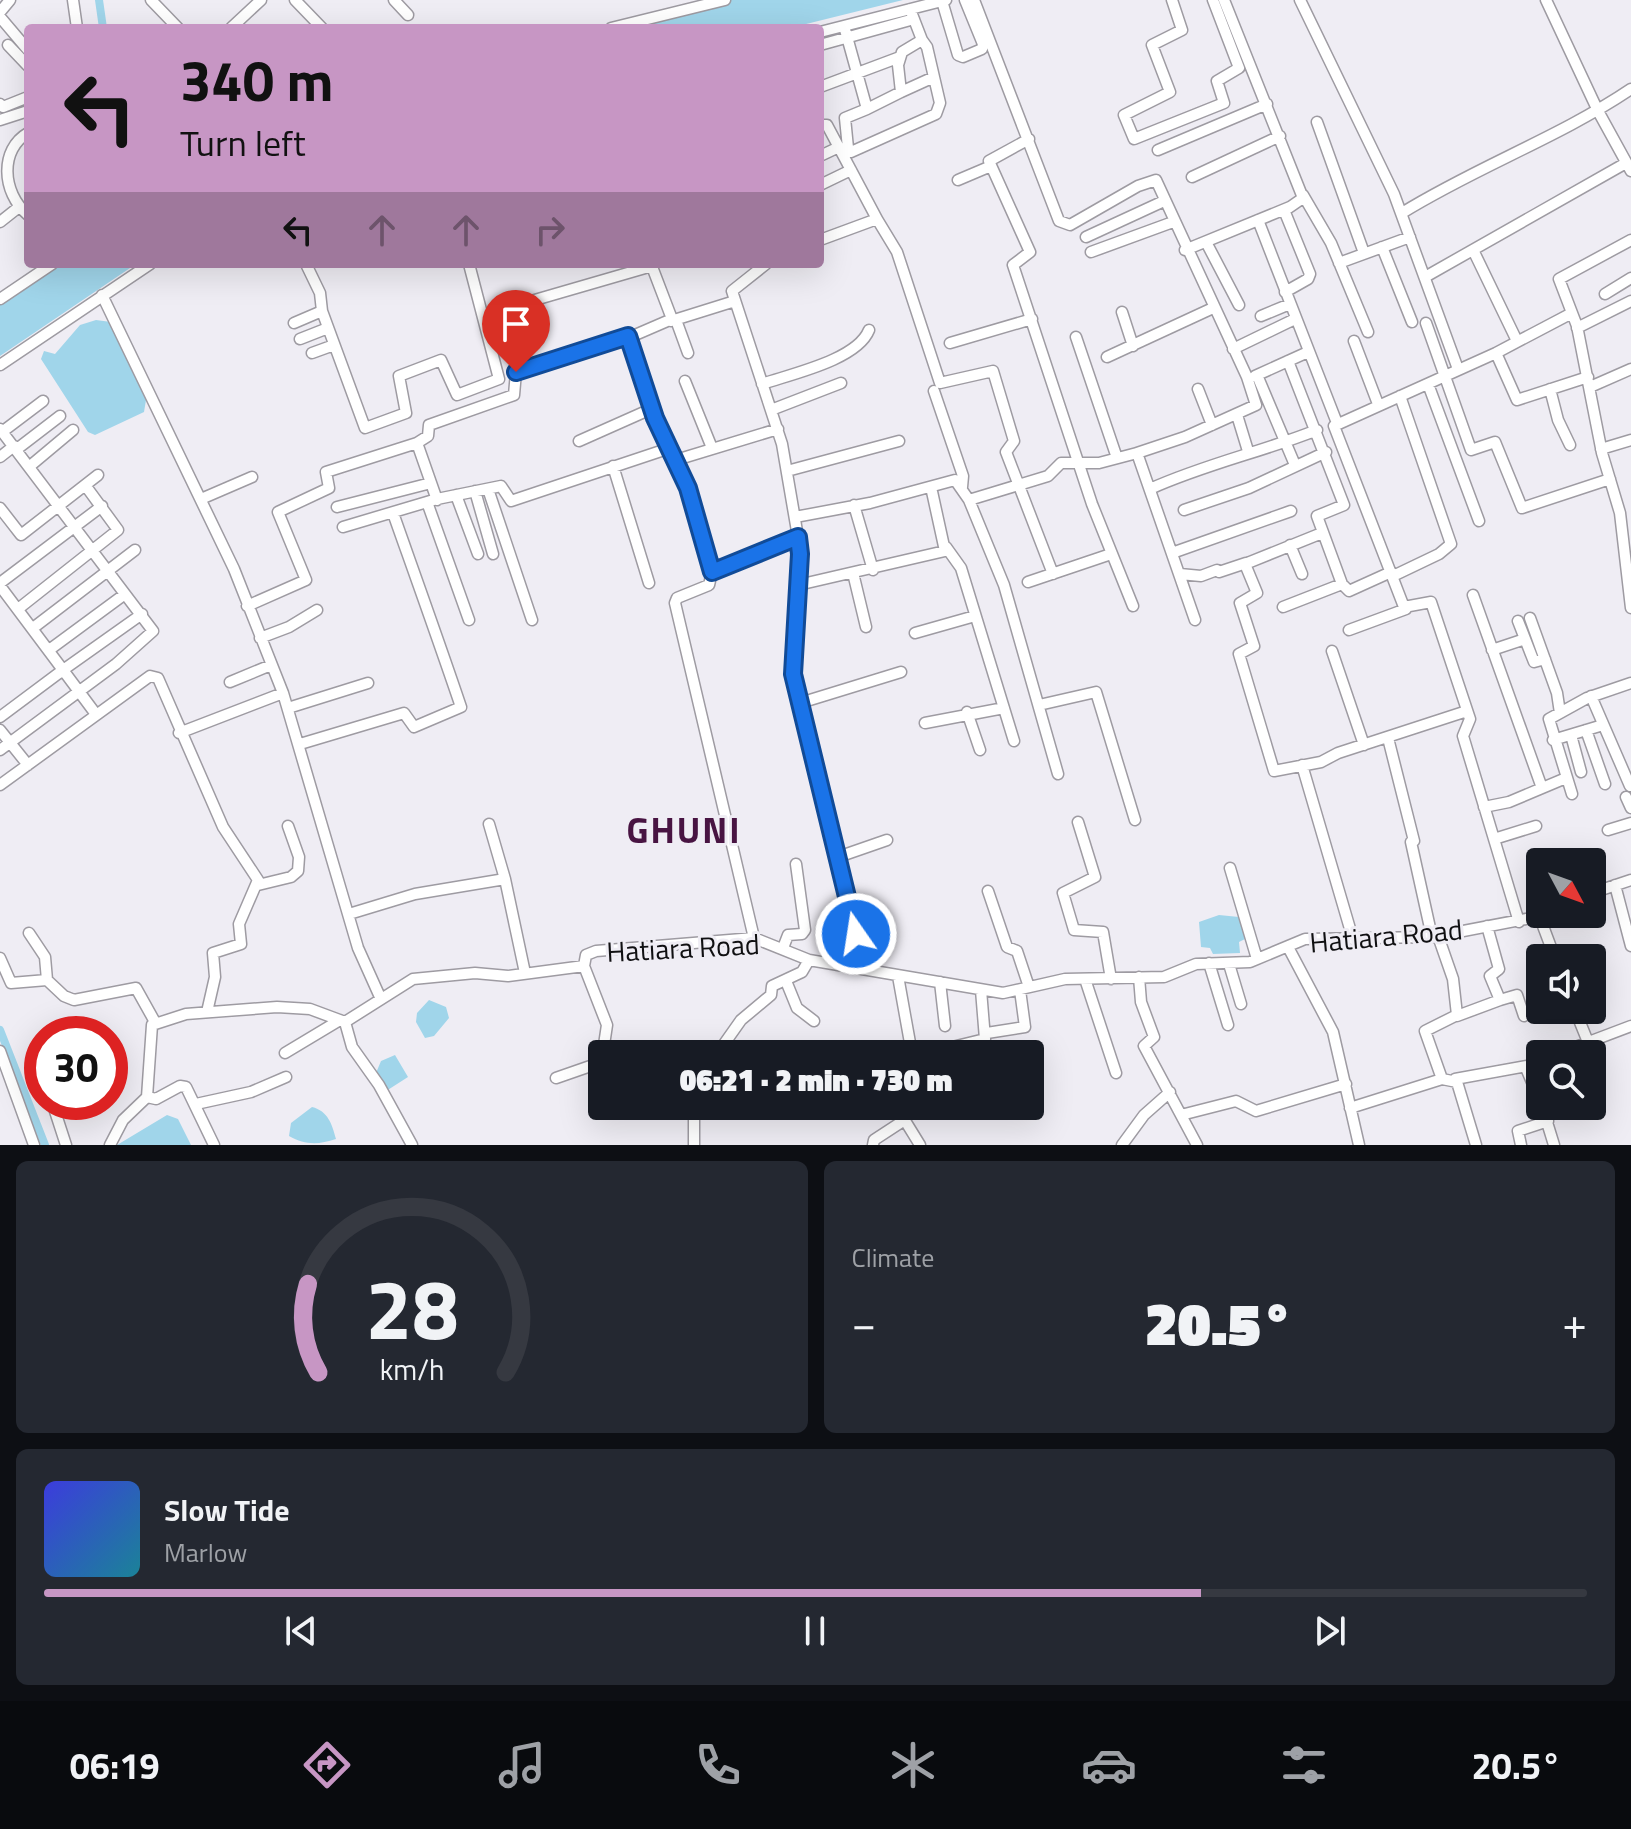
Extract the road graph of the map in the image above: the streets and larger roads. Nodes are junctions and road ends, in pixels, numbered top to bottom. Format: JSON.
{"nodes":[{"id":1,"x":10,"y":0,"type":"edge"},
{"id":2,"x":73,"y":0,"type":"edge"},
{"id":3,"x":151,"y":0,"type":"edge"},
{"id":4,"x":295,"y":0,"type":"edge"},
{"id":5,"x":394,"y":0,"type":"edge"},
{"id":6,"x":725,"y":0,"type":"edge"},
{"id":7,"x":965,"y":0,"type":"edge"},
{"id":8,"x":974,"y":0,"type":"edge"},
{"id":9,"x":1172,"y":0,"type":"edge"},
{"id":10,"x":1213,"y":0,"type":"edge"},
{"id":11,"x":1224,"y":0,"type":"edge"},
{"id":12,"x":1300,"y":0,"type":"edge"},
{"id":13,"x":1546,"y":0,"type":"edge"},
{"id":14,"x":944,"y":1,"type":"edge"},
{"id":15,"x":254,"y":2,"type":"edge"},
{"id":16,"x":0,"y":14,"type":"edge"},
{"id":17,"x":912,"y":14,"type":"junction"},
{"id":18,"x":408,"y":15,"type":"dead end"},
{"id":19,"x":899,"y":23,"type":"junction"},
{"id":20,"x":76,"y":24,"type":"edge"},
{"id":21,"x":174,"y":24,"type":"edge"},
{"id":22,"x":235,"y":24,"type":"edge"},
{"id":23,"x":318,"y":24,"type":"edge"},
{"id":24,"x":627,"y":24,"type":"edge"},
{"id":25,"x":844,"y":26,"type":"junction"},
{"id":26,"x":824,"y":31,"type":"edge"},
{"id":27,"x":847,"y":39,"type":"junction"},
{"id":28,"x":922,"y":40,"type":"junction"},
{"id":29,"x":824,"y":44,"type":"edge"},
{"id":30,"x":8,"y":45,"type":"edge"},
{"id":31,"x":901,"y":53,"type":"junction"},
{"id":32,"x":24,"y":62,"type":"edge"},
{"id":33,"x":855,"y":75,"type":"junction"},
{"id":34,"x":934,"y":77,"type":"junction"},
{"id":35,"x":824,"y":86,"type":"edge"},
{"id":36,"x":1631,"y":89,"type":"edge"},
{"id":37,"x":901,"y":92,"type":"junction"},
{"id":38,"x":24,"y":99,"type":"edge"},
{"id":39,"x":0,"y":104,"type":"edge"},
{"id":40,"x":1267,"y":104,"type":"junction"},
{"id":41,"x":867,"y":109,"type":"junction"},
{"id":42,"x":1598,"y":111,"type":"junction"},
{"id":43,"x":5,"y":118,"type":"edge"},
{"id":44,"x":1317,"y":122,"type":"dead end"},
{"id":45,"x":824,"y":125,"type":"edge"},
{"id":46,"x":24,"y":134,"type":"edge"},
{"id":47,"x":1280,"y":136,"type":"junction"},
{"id":48,"x":17,"y":137,"type":"junction"},
{"id":49,"x":1029,"y":139,"type":"junction"},
{"id":50,"x":4,"y":143,"type":"edge"},
{"id":51,"x":839,"y":147,"type":"junction"},
{"id":52,"x":1158,"y":150,"type":"dead end"},
{"id":53,"x":824,"y":154,"type":"edge"},
{"id":54,"x":991,"y":166,"type":"junction"},
{"id":55,"x":1628,"y":167,"type":"edge"},
{"id":56,"x":851,"y":170,"type":"junction"},
{"id":57,"x":1192,"y":177,"type":"dead end"},
{"id":58,"x":958,"y":180,"type":"dead end"},
{"id":59,"x":824,"y":183,"type":"edge"},
{"id":60,"x":1303,"y":195,"type":"junction"},
{"id":61,"x":1164,"y":201,"type":"junction"},
{"id":62,"x":1284,"y":210,"type":"junction"},
{"id":63,"x":24,"y":211,"type":"edge"},
{"id":64,"x":1402,"y":213,"type":"junction"},
{"id":65,"x":877,"y":219,"type":"junction"},
{"id":66,"x":1258,"y":220,"type":"junction"},
{"id":67,"x":0,"y":222,"type":"edge"},
{"id":68,"x":1173,"y":222,"type":"junction"},
{"id":69,"x":1086,"y":237,"type":"dead end"},
{"id":70,"x":1410,"y":237,"type":"junction"},
{"id":71,"x":824,"y":239,"type":"edge"},
{"id":72,"x":1631,"y":240,"type":"edge"},
{"id":73,"x":1206,"y":242,"type":"junction"},
{"id":74,"x":1382,"y":247,"type":"junction"},
{"id":75,"x":1185,"y":250,"type":"junction"},
{"id":76,"x":1091,"y":252,"type":"dead end"},
{"id":77,"x":1474,"y":252,"type":"junction"},
{"id":78,"x":1364,"y":253,"type":"junction"},
{"id":79,"x":1339,"y":263,"type":"junction"},
{"id":80,"x":46,"y":268,"type":"edge"},
{"id":81,"x":144,"y":268,"type":"edge"},
{"id":82,"x":308,"y":268,"type":"edge"},
{"id":83,"x":470,"y":268,"type":"edge"},
{"id":84,"x":641,"y":268,"type":"edge"},
{"id":85,"x":652,"y":268,"type":"edge"},
{"id":86,"x":760,"y":268,"type":"edge"},
{"id":87,"x":1425,"y":277,"type":"junction"},
{"id":88,"x":1631,"y":278,"type":"edge"},
{"id":89,"x":1285,"y":292,"type":"junction"},
{"id":90,"x":1605,"y":294,"type":"dead end"},
{"id":91,"x":102,"y":295,"type":"junction"},
{"id":92,"x":0,"y":299,"type":"edge"},
{"id":93,"x":735,"y":301,"type":"junction"},
{"id":94,"x":1631,"y":301,"type":"edge"},
{"id":95,"x":1290,"y":304,"type":"junction"},
{"id":96,"x":1239,"y":305,"type":"dead end"},
{"id":97,"x":514,"y":306,"type":"dead end"},
{"id":98,"x":1213,"y":308,"type":"junction"},
{"id":99,"x":322,"y":311,"type":"junction"},
{"id":100,"x":1122,"y":312,"type":"dead end"},
{"id":101,"x":1572,"y":313,"type":"junction"},
{"id":102,"x":1261,"y":316,"type":"dead end"},
{"id":103,"x":1032,"y":319,"type":"junction"},
{"id":104,"x":1295,"y":319,"type":"junction"},
{"id":105,"x":674,"y":320,"type":"junction"},
{"id":106,"x":1412,"y":322,"type":"dead end"},
{"id":107,"x":294,"y":323,"type":"dead end"},
{"id":108,"x":1426,"y":323,"type":"dead end"},
{"id":109,"x":328,"y":328,"type":"junction"},
{"id":110,"x":1577,"y":328,"type":"junction"},
{"id":111,"x":869,"y":330,"type":"dead end"},
{"id":112,"x":1368,"y":332,"type":"dead end"},
{"id":113,"x":628,"y":336,"type":"junction"},
{"id":114,"x":1076,"y":337,"type":"dead end"},
{"id":115,"x":300,"y":339,"type":"dead end"},
{"id":116,"x":1354,"y":341,"type":"dead end"},
{"id":117,"x":1517,"y":341,"type":"junction"},
{"id":118,"x":950,"y":343,"type":"dead end"},
{"id":119,"x":334,"y":345,"type":"junction"},
{"id":120,"x":1133,"y":346,"type":"junction"},
{"id":121,"x":1233,"y":349,"type":"junction"},
{"id":122,"x":1308,"y":352,"type":"junction"},
{"id":123,"x":312,"y":353,"type":"dead end"},
{"id":124,"x":688,"y":353,"type":"dead end"},
{"id":125,"x":1496,"y":353,"type":"junction"},
{"id":126,"x":1107,"y":357,"type":"dead end"},
{"id":127,"x":1288,"y":361,"type":"junction"},
{"id":128,"x":0,"y":365,"type":"edge"},
{"id":129,"x":1458,"y":369,"type":"junction"},
{"id":130,"x":1631,"y":369,"type":"edge"},
{"id":131,"x":1445,"y":375,"type":"junction"},
{"id":132,"x":1253,"y":377,"type":"junction"},
{"id":133,"x":685,"y":381,"type":"dead end"},
{"id":134,"x":1589,"y":382,"type":"junction"},
{"id":135,"x":841,"y":383,"type":"dead end"},
{"id":136,"x":762,"y":384,"type":"junction"},
{"id":137,"x":1428,"y":384,"type":"junction"},
{"id":138,"x":1198,"y":389,"type":"dead end"},
{"id":139,"x":1550,"y":389,"type":"junction"},
{"id":140,"x":934,"y":391,"type":"dead end"},
{"id":141,"x":1400,"y":396,"type":"junction"},
{"id":142,"x":43,"y":401,"type":"dead end"},
{"id":143,"x":1378,"y":404,"type":"junction"},
{"id":144,"x":651,"y":409,"type":"junction"},
{"id":145,"x":771,"y":410,"type":"junction"},
{"id":146,"x":1237,"y":415,"type":"junction"},
{"id":147,"x":60,"y":416,"type":"dead end"},
{"id":148,"x":1337,"y":423,"type":"junction"},
{"id":149,"x":1212,"y":425,"type":"junction"},
{"id":150,"x":778,"y":429,"type":"junction"},
{"id":151,"x":1,"y":430,"type":"edge"},
{"id":152,"x":73,"y":430,"type":"dead end"},
{"id":153,"x":1317,"y":430,"type":"junction"},
{"id":154,"x":1631,"y":440,"type":"edge"},
{"id":155,"x":579,"y":441,"type":"dead end"},
{"id":156,"x":899,"y":441,"type":"dead end"},
{"id":157,"x":1286,"y":442,"type":"junction"},
{"id":158,"x":417,"y":443,"type":"junction"},
{"id":159,"x":1570,"y":445,"type":"dead end"},
{"id":160,"x":16,"y":448,"type":"junction"},
{"id":161,"x":670,"y":448,"type":"junction"},
{"id":162,"x":712,"y":448,"type":"junction"},
{"id":163,"x":1601,"y":449,"type":"junction"},
{"id":164,"x":1248,"y":451,"type":"junction"},
{"id":165,"x":1326,"y":452,"type":"junction"},
{"id":166,"x":1137,"y":453,"type":"junction"},
{"id":167,"x":0,"y":457,"type":"edge"},
{"id":168,"x":1117,"y":458,"type":"junction"},
{"id":169,"x":676,"y":460,"type":"junction"},
{"id":170,"x":1078,"y":461,"type":"junction"},
{"id":171,"x":1295,"y":465,"type":"junction"},
{"id":172,"x":30,"y":466,"type":"junction"},
{"id":173,"x":613,"y":466,"type":"junction"},
{"id":174,"x":787,"y":471,"type":"junction"},
{"id":175,"x":98,"y":475,"type":"dead end"},
{"id":176,"x":252,"y":477,"type":"dead end"},
{"id":177,"x":1610,"y":479,"type":"junction"},
{"id":178,"x":431,"y":483,"type":"junction"},
{"id":179,"x":1018,"y":484,"type":"junction"},
{"id":180,"x":85,"y":485,"type":"junction"},
{"id":181,"x":931,"y":487,"type":"junction"},
{"id":182,"x":962,"y":488,"type":"junction"},
{"id":183,"x":488,"y":489,"type":"junction"},
{"id":184,"x":1150,"y":489,"type":"junction"},
{"id":185,"x":475,"y":491,"type":"junction"},
{"id":186,"x":456,"y":495,"type":"junction"},
{"id":187,"x":201,"y":499,"type":"junction"},
{"id":188,"x":969,"y":500,"type":"junction"},
{"id":189,"x":432,"y":501,"type":"junction"},
{"id":190,"x":1312,"y":503,"type":"dead end"},
{"id":191,"x":59,"y":505,"type":"junction"},
{"id":192,"x":854,"y":505,"type":"junction"},
{"id":193,"x":102,"y":506,"type":"junction"},
{"id":194,"x":337,"y":507,"type":"dead end"},
{"id":195,"x":0,"y":508,"type":"edge"},
{"id":196,"x":1184,"y":510,"type":"dead end"},
{"id":197,"x":1291,"y":511,"type":"dead end"},
{"id":198,"x":393,"y":513,"type":"junction"},
{"id":199,"x":1317,"y":516,"type":"junction"},
{"id":200,"x":795,"y":517,"type":"junction"},
{"id":201,"x":1479,"y":521,"type":"dead end"},
{"id":202,"x":76,"y":527,"type":"junction"},
{"id":203,"x":343,"y":527,"type":"dead end"},
{"id":204,"x":1322,"y":533,"type":"junction"},
{"id":205,"x":798,"y":537,"type":"junction"},
{"id":206,"x":1290,"y":545,"type":"junction"},
{"id":207,"x":946,"y":547,"type":"junction"},
{"id":208,"x":135,"y":550,"type":"dead end"},
{"id":209,"x":92,"y":551,"type":"junction"},
{"id":210,"x":1172,"y":553,"type":"junction"},
{"id":211,"x":478,"y":554,"type":"dead end"},
{"id":212,"x":493,"y":554,"type":"dead end"},
{"id":213,"x":1111,"y":554,"type":"junction"},
{"id":214,"x":1246,"y":563,"type":"junction"},
{"id":215,"x":873,"y":570,"type":"junction"},
{"id":216,"x":109,"y":571,"type":"junction"},
{"id":217,"x":712,"y":572,"type":"junction"},
{"id":218,"x":853,"y":573,"type":"junction"},
{"id":219,"x":1053,"y":574,"type":"junction"},
{"id":220,"x":1180,"y":574,"type":"junction"},
{"id":221,"x":1302,"y":574,"type":"dead end"},
{"id":222,"x":1392,"y":574,"type":"junction"},
{"id":223,"x":1028,"y":582,"type":"dead end"},
{"id":224,"x":649,"y":583,"type":"dead end"},
{"id":225,"x":0,"y":584,"type":"edge"},
{"id":226,"x":1342,"y":584,"type":"junction"},
{"id":227,"x":798,"y":585,"type":"junction"},
{"id":228,"x":1629,"y":588,"type":"edge"},
{"id":229,"x":125,"y":594,"type":"junction"},
{"id":230,"x":1473,"y":595,"type":"dead end"},
{"id":231,"x":247,"y":606,"type":"junction"},
{"id":232,"x":1133,"y":606,"type":"dead end"},
{"id":233,"x":1283,"y":607,"type":"dead end"},
{"id":234,"x":1631,"y":608,"type":"edge"},
{"id":235,"x":18,"y":609,"type":"junction"},
{"id":236,"x":1406,"y":609,"type":"junction"},
{"id":237,"x":317,"y":610,"type":"dead end"},
{"id":238,"x":142,"y":614,"type":"junction"},
{"id":239,"x":975,"y":616,"type":"junction"},
{"id":240,"x":469,"y":620,"type":"dead end"},
{"id":241,"x":532,"y":620,"type":"dead end"},
{"id":242,"x":1195,"y":620,"type":"dead end"},
{"id":243,"x":866,"y":627,"type":"dead end"},
{"id":244,"x":33,"y":628,"type":"junction"},
{"id":245,"x":1349,"y":630,"type":"dead end"},
{"id":246,"x":915,"y":633,"type":"dead end"},
{"id":247,"x":260,"y":638,"type":"junction"},
{"id":248,"x":1525,"y":639,"type":"junction"},
{"id":249,"x":49,"y":650,"type":"junction"},
{"id":250,"x":1492,"y":650,"type":"junction"},
{"id":251,"x":1332,"y":651,"type":"dead end"},
{"id":252,"x":1545,"y":659,"type":"junction"},
{"id":253,"x":271,"y":665,"type":"junction"},
{"id":254,"x":63,"y":670,"type":"junction"},
{"id":255,"x":901,"y":672,"type":"dead end"},
{"id":256,"x":230,"y":682,"type":"dead end"},
{"id":257,"x":368,"y":683,"type":"dead end"},
{"id":258,"x":1631,"y":683,"type":"edge"},
{"id":259,"x":78,"y":692,"type":"junction"},
{"id":260,"x":283,"y":693,"type":"junction"},
{"id":261,"x":1591,"y":696,"type":"junction"},
{"id":262,"x":800,"y":703,"type":"junction"},
{"id":263,"x":1039,"y":705,"type":"junction"},
{"id":264,"x":288,"y":708,"type":"junction"},
{"id":265,"x":1004,"y":708,"type":"junction"},
{"id":266,"x":1467,"y":711,"type":"junction"},
{"id":267,"x":967,"y":712,"type":"junction"},
{"id":268,"x":95,"y":713,"type":"junction"},
{"id":269,"x":1560,"y":713,"type":"junction"},
{"id":270,"x":0,"y":717,"type":"edge"},
{"id":271,"x":925,"y":723,"type":"dead end"},
{"id":272,"x":1603,"y":725,"type":"junction"},
{"id":273,"x":0,"y":730,"type":"edge"},
{"id":274,"x":1586,"y":730,"type":"junction"},
{"id":275,"x":179,"y":733,"type":"junction"},
{"id":276,"x":1571,"y":735,"type":"junction"},
{"id":277,"x":1388,"y":738,"type":"junction"},
{"id":278,"x":1553,"y":740,"type":"junction"},
{"id":279,"x":1014,"y":741,"type":"dead end"},
{"id":280,"x":10,"y":742,"type":"junction"},
{"id":281,"x":300,"y":744,"type":"junction"},
{"id":282,"x":1364,"y":745,"type":"junction"},
{"id":283,"x":0,"y":750,"type":"edge"},
{"id":284,"x":980,"y":750,"type":"dead end"},
{"id":285,"x":28,"y":765,"type":"junction"},
{"id":286,"x":1302,"y":765,"type":"junction"},
{"id":287,"x":1581,"y":772,"type":"dead end"},
{"id":288,"x":1058,"y":774,"type":"dead end"},
{"id":289,"x":1566,"y":778,"type":"junction"},
{"id":290,"x":1605,"y":784,"type":"dead end"},
{"id":291,"x":0,"y":785,"type":"edge"},
{"id":292,"x":1542,"y":788,"type":"junction"},
{"id":293,"x":1628,"y":792,"type":"edge"},
{"id":294,"x":1572,"y":794,"type":"dead end"},
{"id":295,"x":1484,"y":807,"type":"junction"},
{"id":296,"x":1631,"y":808,"type":"edge"},
{"id":297,"x":1135,"y":820,"type":"dead end"},
{"id":298,"x":1078,"y":822,"type":"dead end"},
{"id":299,"x":1631,"y":823,"type":"edge"},
{"id":300,"x":489,"y":824,"type":"dead end"},
{"id":301,"x":288,"y":826,"type":"dead end"},
{"id":302,"x":1536,"y":826,"type":"dead end"},
{"id":303,"x":1608,"y":830,"type":"dead end"},
{"id":304,"x":1494,"y":839,"type":"junction"},
{"id":305,"x":887,"y":840,"type":"dead end"},
{"id":306,"x":838,"y":857,"type":"junction"},
{"id":307,"x":796,"y":864,"type":"dead end"},
{"id":308,"x":1230,"y":868,"type":"dead end"},
{"id":309,"x":505,"y":879,"type":"junction"},
{"id":310,"x":1631,"y":880,"type":"edge"},
{"id":311,"x":258,"y":885,"type":"junction"},
{"id":312,"x":1615,"y":885,"type":"junction"},
{"id":313,"x":1606,"y":888,"type":"edge"},
{"id":314,"x":988,"y":891,"type":"dead end"},
{"id":315,"x":349,"y":914,"type":"junction"},
{"id":316,"x":1526,"y":921,"type":"edge"},
{"id":317,"x":1519,"y":922,"type":"junction"},
{"id":318,"x":1487,"y":926,"type":"junction"},
{"id":319,"x":29,"y":933,"type":"dead end"},
{"id":320,"x":1435,"y":936,"type":"junction"},
{"id":321,"x":754,"y":938,"type":"junction"},
{"id":322,"x":1353,"y":939,"type":"junction"},
{"id":323,"x":1631,"y":946,"type":"edge"},
{"id":324,"x":1288,"y":947,"type":"junction"},
{"id":325,"x":783,"y":948,"type":"junction"},
{"id":326,"x":0,"y":958,"type":"edge"},
{"id":327,"x":1257,"y":959,"type":"junction"},
{"id":328,"x":809,"y":960,"type":"junction"},
{"id":329,"x":1209,"y":963,"type":"junction"},
{"id":330,"x":1229,"y":964,"type":"junction"},
{"id":331,"x":584,"y":966,"type":"junction"},
{"id":332,"x":861,"y":968,"type":"junction"},
{"id":333,"x":525,"y":973,"type":"junction"},
{"id":334,"x":898,"y":976,"type":"junction"},
{"id":335,"x":1139,"y":977,"type":"junction"},
{"id":336,"x":1085,"y":979,"type":"junction"},
{"id":337,"x":1111,"y":979,"type":"junction"},
{"id":338,"x":47,"y":980,"type":"junction"},
{"id":339,"x":786,"y":981,"type":"junction"},
{"id":340,"x":940,"y":982,"type":"junction"},
{"id":341,"x":1024,"y":988,"type":"junction"},
{"id":342,"x":981,"y":990,"type":"junction"},
{"id":343,"x":380,"y":997,"type":"junction"},
{"id":344,"x":1500,"y":1000,"type":"junction"},
{"id":345,"x":1241,"y":1004,"type":"dead end"},
{"id":346,"x":207,"y":1012,"type":"junction"},
{"id":347,"x":1457,"y":1016,"type":"junction"},
{"id":348,"x":1524,"y":1016,"type":"dead end"},
{"id":349,"x":343,"y":1021,"type":"junction"},
{"id":350,"x":814,"y":1021,"type":"dead end"},
{"id":351,"x":155,"y":1022,"type":"junction"},
{"id":352,"x":1228,"y":1025,"type":"dead end"},
{"id":353,"x":945,"y":1026,"type":"dead end"},
{"id":354,"x":1631,"y":1026,"type":"edge"},
{"id":355,"x":987,"y":1033,"type":"junction"},
{"id":356,"x":605,"y":1040,"type":"edge"},
{"id":357,"x":727,"y":1040,"type":"edge"},
{"id":358,"x":909,"y":1040,"type":"edge"},
{"id":359,"x":984,"y":1040,"type":"edge"},
{"id":360,"x":1593,"y":1040,"type":"edge"},
{"id":361,"x":0,"y":1051,"type":"edge"},
{"id":362,"x":285,"y":1053,"type":"dead end"},
{"id":363,"x":588,"y":1065,"type":"edge"},
{"id":364,"x":1526,"y":1066,"type":"edge"},
{"id":365,"x":1116,"y":1073,"type":"dead end"},
{"id":366,"x":286,"y":1077,"type":"dead end"},
{"id":367,"x":556,"y":1078,"type":"dead end"},
{"id":368,"x":1442,"y":1079,"type":"junction"},
{"id":369,"x":1455,"y":1079,"type":"junction"},
{"id":370,"x":1346,"y":1084,"type":"junction"},
{"id":371,"x":1170,"y":1092,"type":"junction"},
{"id":372,"x":147,"y":1097,"type":"junction"},
{"id":373,"x":196,"y":1104,"type":"junction"},
{"id":374,"x":1350,"y":1108,"type":"junction"},
{"id":375,"x":1181,"y":1115,"type":"junction"},
{"id":376,"x":58,"y":1120,"type":"edge"},
{"id":377,"x":694,"y":1120,"type":"edge"},
{"id":378,"x":903,"y":1120,"type":"edge"},
{"id":379,"x":905,"y":1120,"type":"edge"},
{"id":380,"x":1548,"y":1121,"type":"joint"},
{"id":381,"x":34,"y":1145,"type":"edge"},
{"id":382,"x":66,"y":1145,"type":"edge"},
{"id":383,"x":110,"y":1145,"type":"edge"},
{"id":384,"x":214,"y":1145,"type":"edge"},
{"id":385,"x":412,"y":1145,"type":"edge"},
{"id":386,"x":694,"y":1145,"type":"edge"},
{"id":387,"x":873,"y":1145,"type":"edge"},
{"id":388,"x":920,"y":1145,"type":"edge"},
{"id":389,"x":1122,"y":1145,"type":"edge"},
{"id":390,"x":1197,"y":1145,"type":"edge"},
{"id":391,"x":1359,"y":1145,"type":"edge"},
{"id":392,"x":1476,"y":1145,"type":"edge"},
{"id":393,"x":1521,"y":1145,"type":"edge"},
{"id":394,"x":1554,"y":1145,"type":"edge"}],
"edges":[{"from":1,"to":16,"type":"street"},
{"from":2,"to":20,"type":"street"},
{"from":3,"to":21,"type":"street"},
{"from":4,"to":23,"type":"street"},
{"from":5,"to":18,"type":"street"},
{"from":6,"to":24,"type":"street"},
{"from":7,"to":14,"type":"street"},
{"from":8,"to":49,"type":"street"},
{"from":9,"to":10,"type":"street"},
{"from":11,"to":40,"type":"street"},
{"from":12,"to":64,"type":"street"},
{"from":13,"to":42,"type":"street"},
{"from":14,"to":17,"type":"street"},
{"from":15,"to":22,"type":"street"},
{"from":16,"to":30,"type":"street"},
{"from":17,"to":19,"type":"street"},
{"from":17,"to":25,"type":"street"},
{"from":17,"to":28,"type":"street"},
{"from":19,"to":27,"type":"street"},
{"from":19,"to":31,"type":"street"},
{"from":25,"to":26,"type":"street"},
{"from":25,"to":27,"type":"street"},
{"from":27,"to":29,"type":"street"},
{"from":27,"to":33,"type":"street"},
{"from":28,"to":31,"type":"street"},
{"from":28,"to":34,"type":"street"},
{"from":30,"to":32,"type":"street"},
{"from":31,"to":33,"type":"street"},
{"from":31,"to":37,"type":"street"},
{"from":33,"to":35,"type":"street"},
{"from":33,"to":41,"type":"street"},
{"from":34,"to":37,"type":"street"},
{"from":34,"to":41,"type":"street"},
{"from":36,"to":42,"type":"street"},
{"from":37,"to":41,"type":"street"},
{"from":38,"to":39,"type":"street"},
{"from":40,"to":47,"type":"street"},
{"from":40,"to":52,"type":"street"},
{"from":42,"to":55,"type":"street"},
{"from":42,"to":64,"type":"street"},
{"from":43,"to":48,"type":"street"},
{"from":44,"to":78,"type":"street"},
{"from":45,"to":51,"type":"street"},
{"from":46,"to":48,"type":"street"},
{"from":47,"to":57,"type":"street"},
{"from":47,"to":60,"type":"street"},
{"from":48,"to":50,"type":"street"},
{"from":49,"to":54,"type":"street"},
{"from":49,"to":61,"type":"street"},
{"from":50,"to":63,"type":"street"},
{"from":51,"to":53,"type":"street"},
{"from":51,"to":56,"type":"street"},
{"from":54,"to":58,"type":"street"},
{"from":54,"to":103,"type":"street"},
{"from":55,"to":77,"type":"street"},
{"from":56,"to":59,"type":"street"},
{"from":56,"to":65,"type":"street"},
{"from":60,"to":62,"type":"street"},
{"from":60,"to":79,"type":"street"},
{"from":61,"to":68,"type":"street"},
{"from":61,"to":69,"type":"street"},
{"from":62,"to":66,"type":"street"},
{"from":62,"to":89,"type":"street"},
{"from":63,"to":67,"type":"street"},
{"from":64,"to":70,"type":"street"},
{"from":65,"to":71,"type":"street"},
{"from":65,"to":179,"type":"street"},
{"from":66,"to":73,"type":"street"},
{"from":66,"to":89,"type":"street"},
{"from":68,"to":75,"type":"street"},
{"from":68,"to":76,"type":"street"},
{"from":70,"to":74,"type":"street"},
{"from":70,"to":87,"type":"street"},
{"from":72,"to":101,"type":"street"},
{"from":73,"to":75,"type":"street"},
{"from":73,"to":96,"type":"street"},
{"from":74,"to":78,"type":"street"},
{"from":74,"to":106,"type":"street"},
{"from":75,"to":98,"type":"street"},
{"from":77,"to":87,"type":"street"},
{"from":77,"to":117,"type":"street"},
{"from":78,"to":79,"type":"street"},
{"from":79,"to":112,"type":"street"},
{"from":80,"to":92,"type":"street"},
{"from":81,"to":91,"type":"street"},
{"from":82,"to":99,"type":"street"},
{"from":83,"to":119,"type":"street"},
{"from":84,"to":97,"type":"street"},
{"from":85,"to":105,"type":"street"},
{"from":86,"to":93,"type":"street"},
{"from":87,"to":129,"type":"street"},
{"from":88,"to":90,"type":"street"},
{"from":89,"to":95,"type":"street"},
{"from":91,"to":128,"type":"street"},
{"from":91,"to":187,"type":"street"},
{"from":93,"to":105,"type":"street"},
{"from":93,"to":136,"type":"street"},
{"from":94,"to":110,"type":"street"},
{"from":95,"to":102,"type":"street"},
{"from":95,"to":104,"type":"street"},
{"from":98,"to":120,"type":"street"},
{"from":98,"to":121,"type":"street"},
{"from":99,"to":107,"type":"street"},
{"from":99,"to":109,"type":"street"},
{"from":100,"to":120,"type":"street"},
{"from":101,"to":110,"type":"street"},
{"from":101,"to":117,"type":"street"},
{"from":103,"to":118,"type":"street"},
{"from":103,"to":170,"type":"street"},
{"from":104,"to":121,"type":"street"},
{"from":104,"to":122,"type":"street"},
{"from":105,"to":113,"type":"street"},
{"from":105,"to":124,"type":"street"},
{"from":108,"to":131,"type":"street"},
{"from":109,"to":115,"type":"street"},
{"from":109,"to":119,"type":"street"},
{"from":110,"to":134,"type":"street"},
{"from":111,"to":136,"type":"street"},
{"from":113,"to":144,"type":"street"},
{"from":113,"to":158,"type":"street"},
{"from":114,"to":168,"type":"street"},
{"from":116,"to":143,"type":"street"},
{"from":117,"to":125,"type":"street"},
{"from":119,"to":123,"type":"street"},
{"from":120,"to":126,"type":"street"},
{"from":121,"to":132,"type":"street"},
{"from":122,"to":127,"type":"street"},
{"from":122,"to":148,"type":"street"},
{"from":125,"to":129,"type":"street"},
{"from":125,"to":139,"type":"street"},
{"from":127,"to":132,"type":"street"},
{"from":127,"to":153,"type":"street"},
{"from":129,"to":131,"type":"street"},
{"from":130,"to":134,"type":"street"},
{"from":131,"to":137,"type":"street"},
{"from":131,"to":177,"type":"street"},
{"from":132,"to":146,"type":"street"},
{"from":132,"to":157,"type":"street"},
{"from":133,"to":162,"type":"street"},
{"from":134,"to":139,"type":"street"},
{"from":134,"to":163,"type":"street"},
{"from":135,"to":145,"type":"street"},
{"from":136,"to":145,"type":"street"},
{"from":137,"to":141,"type":"street"},
{"from":137,"to":201,"type":"street"},
{"from":138,"to":149,"type":"street"},
{"from":139,"to":159,"type":"street"},
{"from":140,"to":182,"type":"street"},
{"from":141,"to":143,"type":"street"},
{"from":141,"to":222,"type":"street"},
{"from":142,"to":151,"type":"street"},
{"from":143,"to":148,"type":"street"},
{"from":144,"to":155,"type":"street"},
{"from":144,"to":161,"type":"street"},
{"from":145,"to":150,"type":"street"},
{"from":146,"to":149,"type":"street"},
{"from":146,"to":164,"type":"street"},
{"from":147,"to":160,"type":"street"},
{"from":148,"to":222,"type":"street"},
{"from":149,"to":166,"type":"street"},
{"from":150,"to":162,"type":"street"},
{"from":150,"to":174,"type":"street"},
{"from":151,"to":160,"type":"street"},
{"from":152,"to":172,"type":"street"},
{"from":153,"to":157,"type":"street"},
{"from":153,"to":165,"type":"street"},
{"from":154,"to":163,"type":"street"},
{"from":156,"to":174,"type":"street"},
{"from":157,"to":164,"type":"street"},
{"from":157,"to":171,"type":"street"},
{"from":158,"to":178,"type":"street"},
{"from":158,"to":231,"type":"street"},
{"from":160,"to":167,"type":"street"},
{"from":160,"to":172,"type":"street"},
{"from":161,"to":169,"type":"street"},
{"from":161,"to":173,"type":"street"},
{"from":162,"to":169,"type":"street"},
{"from":163,"to":177,"type":"street"},
{"from":164,"to":184,"type":"street"},
{"from":165,"to":171,"type":"street"},
{"from":165,"to":199,"type":"street"},
{"from":166,"to":168,"type":"street"},
{"from":166,"to":184,"type":"street"},
{"from":168,"to":170,"type":"street"},
{"from":169,"to":217,"type":"street"},
{"from":170,"to":179,"type":"street"},
{"from":170,"to":213,"type":"street"},
{"from":171,"to":196,"type":"street"},
{"from":172,"to":191,"type":"street"},
{"from":173,"to":183,"type":"street"},
{"from":173,"to":224,"type":"street"},
{"from":174,"to":200,"type":"street"},
{"from":175,"to":180,"type":"street"},
{"from":176,"to":187,"type":"street"},
{"from":177,"to":228,"type":"street"},
{"from":178,"to":189,"type":"street"},
{"from":178,"to":194,"type":"street"},
{"from":179,"to":188,"type":"street"},
{"from":179,"to":219,"type":"street"},
{"from":180,"to":191,"type":"street"},
{"from":180,"to":193,"type":"street"},
{"from":181,"to":182,"type":"street"},
{"from":181,"to":192,"type":"street"},
{"from":181,"to":207,"type":"street"},
{"from":182,"to":188,"type":"street"},
{"from":183,"to":185,"type":"street"},
{"from":183,"to":241,"type":"street"},
{"from":184,"to":210,"type":"street"},
{"from":185,"to":186,"type":"street"},
{"from":185,"to":212,"type":"street"},
{"from":186,"to":189,"type":"street"},
{"from":186,"to":211,"type":"street"},
{"from":187,"to":231,"type":"street"},
{"from":188,"to":263,"type":"street"},
{"from":189,"to":198,"type":"street"},
{"from":189,"to":240,"type":"street"},
{"from":190,"to":199,"type":"street"},
{"from":191,"to":195,"type":"street"},
{"from":191,"to":202,"type":"street"},
{"from":192,"to":200,"type":"street"},
{"from":192,"to":215,"type":"street"},
{"from":193,"to":202,"type":"street"},
{"from":193,"to":209,"type":"street"},
{"from":197,"to":210,"type":"street"},
{"from":198,"to":203,"type":"street"},
{"from":198,"to":281,"type":"street"},
{"from":199,"to":204,"type":"street"},
{"from":200,"to":205,"type":"street"},
{"from":202,"to":209,"type":"street"},
{"from":202,"to":225,"type":"street"},
{"from":204,"to":206,"type":"street"},
{"from":204,"to":226,"type":"street"},
{"from":205,"to":217,"type":"street"},
{"from":205,"to":227,"type":"street"},
{"from":206,"to":214,"type":"street"},
{"from":206,"to":221,"type":"street"},
{"from":207,"to":215,"type":"street"},
{"from":207,"to":239,"type":"street"},
{"from":208,"to":216,"type":"street"},
{"from":209,"to":216,"type":"street"},
{"from":209,"to":235,"type":"street"},
{"from":210,"to":220,"type":"street"},
{"from":213,"to":219,"type":"street"},
{"from":213,"to":232,"type":"street"},
{"from":214,"to":220,"type":"street"},
{"from":214,"to":286,"type":"street"},
{"from":215,"to":218,"type":"street"},
{"from":216,"to":229,"type":"street"},
{"from":216,"to":244,"type":"street"},
{"from":217,"to":321,"type":"street"},
{"from":218,"to":227,"type":"street"},
{"from":218,"to":243,"type":"street"},
{"from":219,"to":223,"type":"street"},
{"from":220,"to":242,"type":"street"},
{"from":222,"to":226,"type":"street"},
{"from":222,"to":236,"type":"street"},
{"from":225,"to":235,"type":"street"},
{"from":226,"to":233,"type":"street"},
{"from":227,"to":262,"type":"street"},
{"from":228,"to":234,"type":"street"},
{"from":229,"to":238,"type":"street"},
{"from":229,"to":249,"type":"street"},
{"from":230,"to":250,"type":"street"},
{"from":231,"to":247,"type":"street"},
{"from":235,"to":244,"type":"street"},
{"from":236,"to":245,"type":"street"},
{"from":236,"to":266,"type":"street"},
{"from":237,"to":247,"type":"street"},
{"from":238,"to":254,"type":"street"},
{"from":238,"to":259,"type":"street"},
{"from":239,"to":246,"type":"street"},
{"from":239,"to":265,"type":"street"},
{"from":244,"to":249,"type":"street"},
{"from":247,"to":253,"type":"street"},
{"from":248,"to":250,"type":"street"},
{"from":248,"to":252,"type":"street"},
{"from":248,"to":252,"type":"street"},
{"from":249,"to":254,"type":"street"},
{"from":250,"to":292,"type":"street"},
{"from":251,"to":282,"type":"street"},
{"from":252,"to":269,"type":"street"},
{"from":253,"to":256,"type":"street"},
{"from":253,"to":260,"type":"street"},
{"from":254,"to":259,"type":"street"},
{"from":254,"to":270,"type":"street"},
{"from":255,"to":262,"type":"street"},
{"from":257,"to":264,"type":"street"},
{"from":258,"to":261,"type":"street"},
{"from":259,"to":268,"type":"street"},
{"from":259,"to":280,"type":"street"},
{"from":260,"to":264,"type":"street"},
{"from":260,"to":275,"type":"street"},
{"from":261,"to":269,"type":"street"},
{"from":261,"to":272,"type":"street"},
{"from":262,"to":306,"type":"street"},
{"from":263,"to":288,"type":"street"},
{"from":263,"to":297,"type":"street"},
{"from":264,"to":281,"type":"street"},
{"from":265,"to":267,"type":"street"},
{"from":265,"to":279,"type":"street"},
{"from":266,"to":277,"type":"street"},
{"from":266,"to":295,"type":"street"},
{"from":267,"to":271,"type":"street"},
{"from":267,"to":284,"type":"street"},
{"from":268,"to":275,"type":"street"},
{"from":268,"to":285,"type":"street"},
{"from":269,"to":278,"type":"street"},
{"from":272,"to":274,"type":"street"},
{"from":272,"to":293,"type":"street"},
{"from":273,"to":280,"type":"street"},
{"from":274,"to":276,"type":"street"},
{"from":274,"to":290,"type":"street"},
{"from":275,"to":311,"type":"street"},
{"from":276,"to":278,"type":"street"},
{"from":276,"to":287,"type":"street"},
{"from":277,"to":282,"type":"street"},
{"from":277,"to":320,"type":"street"},
{"from":278,"to":289,"type":"street"},
{"from":280,"to":283,"type":"street"},
{"from":280,"to":285,"type":"street"},
{"from":281,"to":315,"type":"street"},
{"from":282,"to":286,"type":"street"},
{"from":285,"to":291,"type":"street"},
{"from":286,"to":322,"type":"street"},
{"from":289,"to":292,"type":"street"},
{"from":289,"to":294,"type":"street"},
{"from":292,"to":295,"type":"street"},
{"from":293,"to":296,"type":"street"},
{"from":295,"to":304,"type":"street"},
{"from":298,"to":337,"type":"street"},
{"from":299,"to":303,"type":"street"},
{"from":300,"to":309,"type":"street"},
{"from":301,"to":311,"type":"street"},
{"from":302,"to":304,"type":"street"},
{"from":304,"to":317,"type":"street"},
{"from":305,"to":306,"type":"street"},
{"from":306,"to":332,"type":"street"},
{"from":307,"to":325,"type":"street"},
{"from":308,"to":327,"type":"street"},
{"from":309,"to":315,"type":"street"},
{"from":309,"to":333,"type":"street"},
{"from":310,"to":312,"type":"street"},
{"from":311,"to":346,"type":"street"},
{"from":312,"to":313,"type":"street"},
{"from":312,"to":323,"type":"street"},
{"from":314,"to":341,"type":"street"},
{"from":315,"to":343,"type":"street"},
{"from":316,"to":317,"type":"street","name":"Hatiara Road"},
{"from":317,"to":318,"type":"street","name":"Hatiara Road"},
{"from":318,"to":320,"type":"street","name":"Hatiara Road"},
{"from":318,"to":344,"type":"street"},
{"from":319,"to":338,"type":"street"},
{"from":320,"to":322,"type":"street","name":"Hatiara Road"},
{"from":320,"to":347,"type":"street"},
{"from":321,"to":325,"type":"street","name":"Hatiara Road"},
{"from":321,"to":331,"type":"street","name":"Hatiara Road"},
{"from":322,"to":324,"type":"street","name":"Hatiara Road"},
{"from":324,"to":327,"type":"street","name":"Hatiara Road"},
{"from":324,"to":370,"type":"street"},
{"from":325,"to":328,"type":"street","name":"Hatiara Road"},
{"from":326,"to":338,"type":"street"},
{"from":327,"to":330,"type":"street","name":"Hatiara Road"},
{"from":328,"to":332,"type":"street","name":"Hatiara Road"},
{"from":328,"to":339,"type":"street"},
{"from":329,"to":330,"type":"street","name":"Hatiara Road"},
{"from":329,"to":335,"type":"street","name":"Hatiara Road"},
{"from":329,"to":352,"type":"street"},
{"from":330,"to":345,"type":"street"},
{"from":331,"to":333,"type":"street","name":"Hatiara Road"},
{"from":331,"to":356,"type":"street"},
{"from":332,"to":334,"type":"street","name":"Hatiara Road"},
{"from":333,"to":343,"type":"street","name":"Hatiara Road"},
{"from":334,"to":340,"type":"street","name":"Hatiara Road"},
{"from":334,"to":358,"type":"street"},
{"from":335,"to":337,"type":"street","name":"Hatiara Road"},
{"from":335,"to":371,"type":"street"},
{"from":336,"to":337,"type":"street","name":"Hatiara Road"},
{"from":336,"to":341,"type":"street","name":"Hatiara Road"},
{"from":336,"to":365,"type":"street"},
{"from":338,"to":351,"type":"street"},
{"from":339,"to":350,"type":"street"},
{"from":339,"to":357,"type":"street"},
{"from":340,"to":342,"type":"street","name":"Hatiara Road"},
{"from":340,"to":353,"type":"street"},
{"from":341,"to":342,"type":"street","name":"Hatiara Road"},
{"from":341,"to":355,"type":"street"},
{"from":342,"to":355,"type":"street"},
{"from":343,"to":349,"type":"street","name":"Hatiara Road"},
{"from":344,"to":347,"type":"street"},
{"from":344,"to":348,"type":"street"},
{"from":346,"to":349,"type":"street"},
{"from":346,"to":351,"type":"street"},
{"from":347,"to":368,"type":"street"},
{"from":349,"to":362,"type":"street","name":"Hatiara Road"},
{"from":349,"to":385,"type":"street"},
{"from":351,"to":372,"type":"street"},
{"from":354,"to":360,"type":"street"},
{"from":355,"to":359,"type":"street"},
{"from":361,"to":381,"type":"street"},
{"from":363,"to":367,"type":"street"},
{"from":364,"to":369,"type":"street"},
{"from":366,"to":373,"type":"street"},
{"from":368,"to":369,"type":"street"},
{"from":368,"to":374,"type":"street"},
{"from":369,"to":392,"type":"street"},
{"from":370,"to":374,"type":"street"},
{"from":370,"to":375,"type":"street"},
{"from":371,"to":375,"type":"street"},
{"from":371,"to":389,"type":"street"},
{"from":372,"to":373,"type":"street"},
{"from":372,"to":383,"type":"street"},
{"from":373,"to":384,"type":"street"},
{"from":374,"to":391,"type":"street"},
{"from":375,"to":390,"type":"street"},
{"from":376,"to":382,"type":"street"},
{"from":377,"to":386,"type":"street"},
{"from":378,"to":387,"type":"street"},
{"from":379,"to":388,"type":"street"},
{"from":380,"to":393,"type":"street"},
{"from":380,"to":394,"type":"street"}]}
